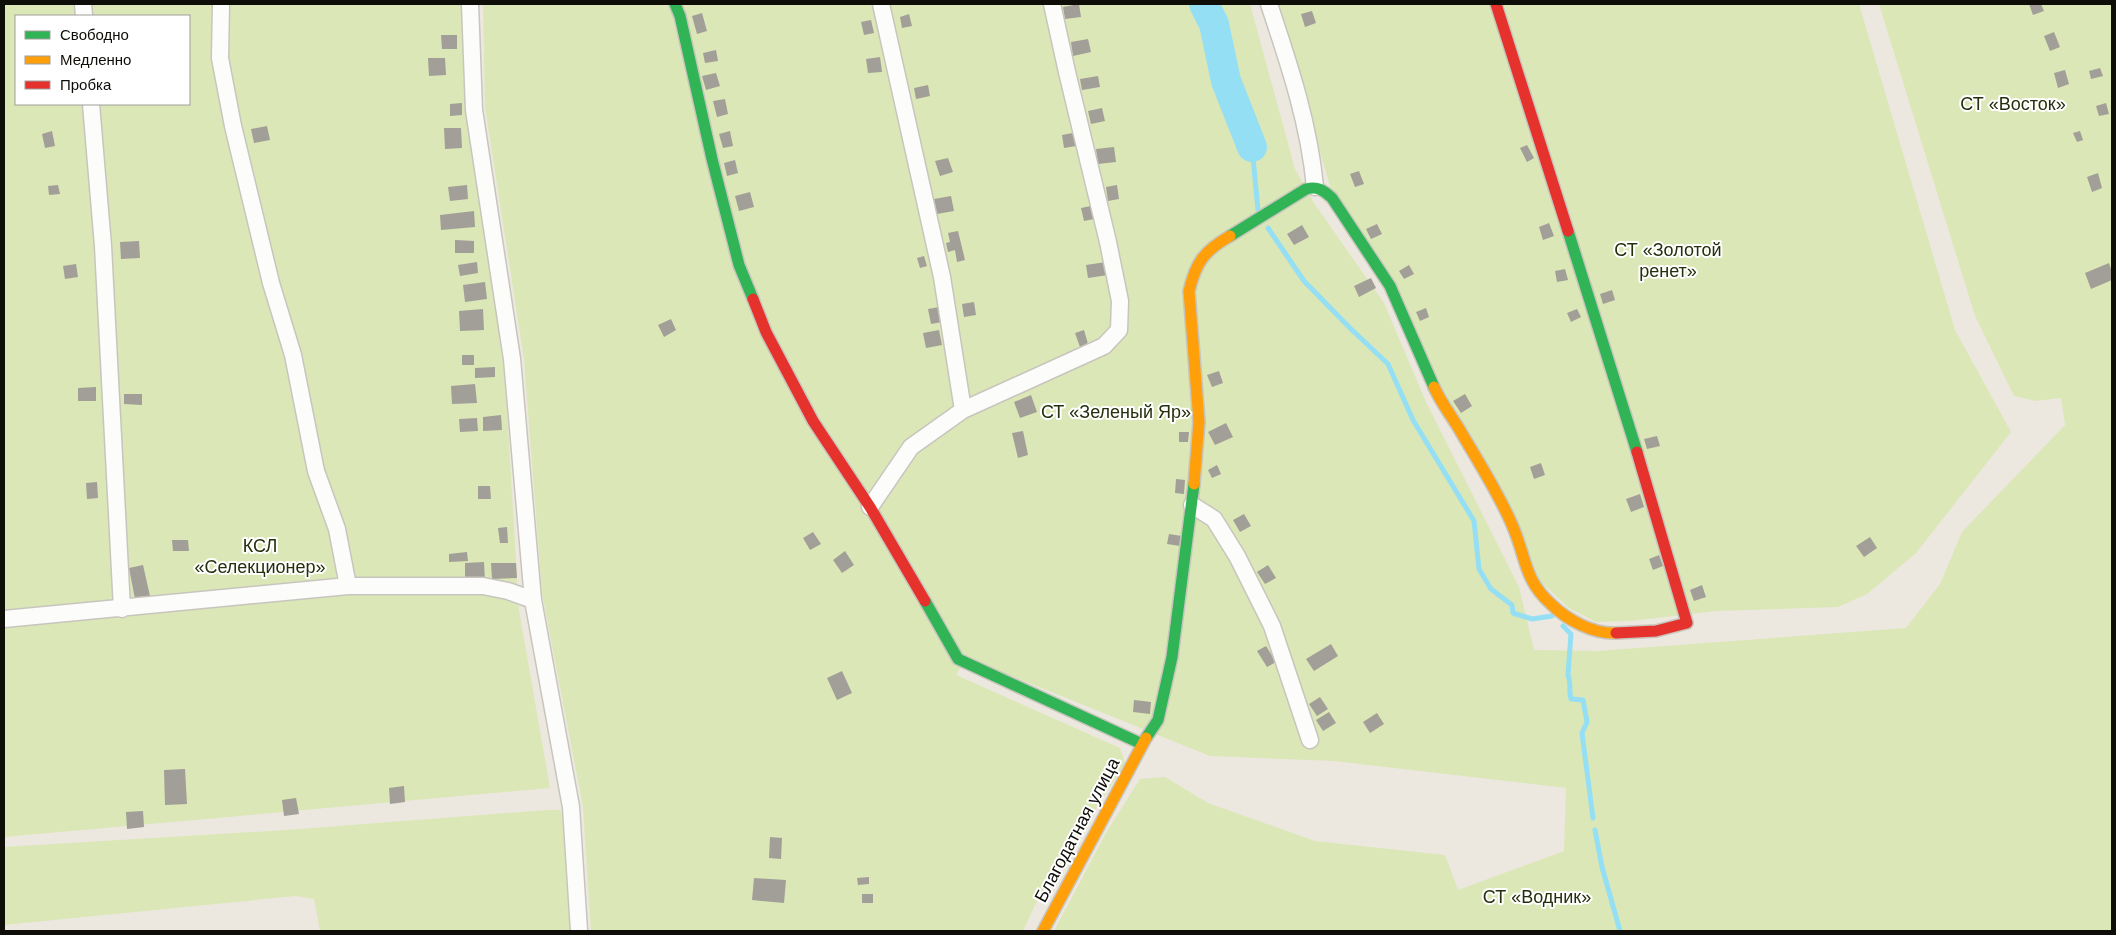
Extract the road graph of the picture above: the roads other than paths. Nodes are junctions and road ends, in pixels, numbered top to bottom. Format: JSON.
{"nodes":[{"id":1,"x":220,"y":4,"type":"edge"},
{"id":2,"x":470,"y":4,"type":"edge"},
{"id":3,"x":675,"y":4,"type":"edge"},
{"id":4,"x":881,"y":4,"type":"edge"},
{"id":5,"x":1052,"y":4,"type":"edge"},
{"id":6,"x":1269,"y":4,"type":"edge"},
{"id":7,"x":1496,"y":4,"type":"edge"},
{"id":8,"x":91,"y":105,"type":"edge"},
{"id":9,"x":1316,"y":187,"type":"junction"},
{"id":10,"x":963,"y":410,"type":"junction"},
{"id":11,"x":1192,"y":505,"type":"junction"},
{"id":12,"x":870,"y":507,"type":"junction"},
{"id":13,"x":348,"y":586,"type":"junction"},
{"id":14,"x":533,"y":600,"type":"junction"},
{"id":15,"x":122,"y":609,"type":"junction"},
{"id":16,"x":4,"y":619,"type":"edge"},
{"id":17,"x":1310,"y":740,"type":"dead end"},
{"id":18,"x":1142,"y":744,"type":"junction"},
{"id":19,"x":579,"y":931,"type":"edge"},
{"id":20,"x":1043,"y":931,"type":"edge"}],
"edges":[{"from":1,"to":13,"type":"street"},
{"from":2,"to":14,"type":"street"},
{"from":3,"to":12,"type":"street"},
{"from":4,"to":10,"type":"street"},
{"from":5,"to":10,"type":"street"},
{"from":6,"to":9,"type":"street"},
{"from":7,"to":9,"type":"street"},
{"from":8,"to":15,"type":"street"},
{"from":9,"to":11,"type":"street","name":"Благодатная улица"},
{"from":10,"to":12,"type":"street"},
{"from":11,"to":17,"type":"street"},
{"from":11,"to":18,"type":"street","name":"Благодатная улица"},
{"from":12,"to":18,"type":"street"},
{"from":13,"to":14,"type":"street"},
{"from":13,"to":15,"type":"street"},
{"from":14,"to":19,"type":"street"},
{"from":15,"to":16,"type":"street"},
{"from":18,"to":20,"type":"street","name":"Благодатная улица"}]}
